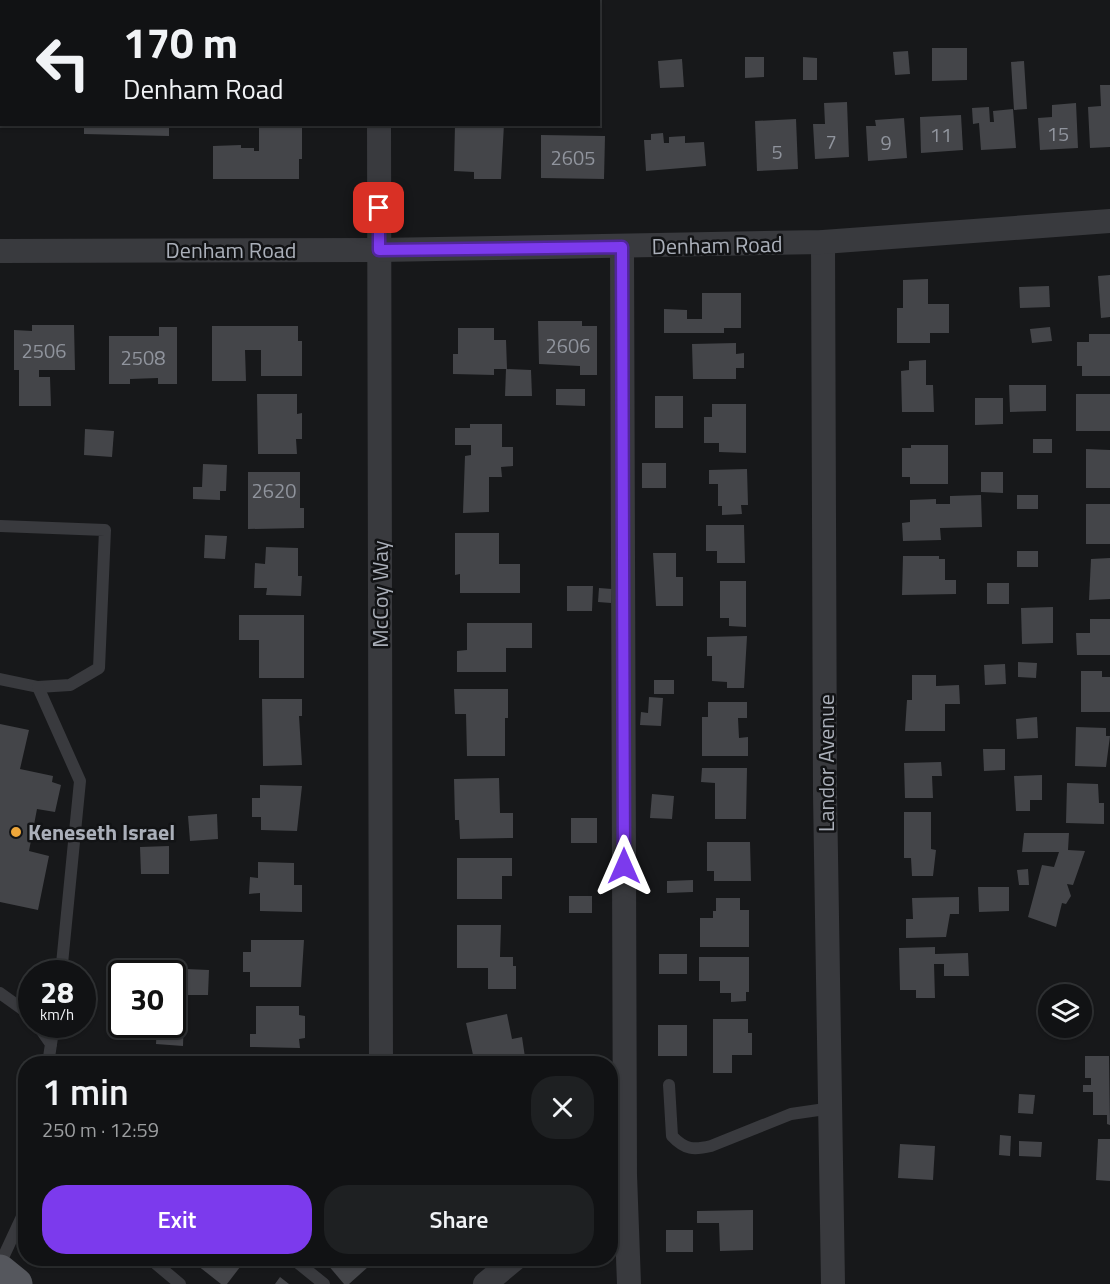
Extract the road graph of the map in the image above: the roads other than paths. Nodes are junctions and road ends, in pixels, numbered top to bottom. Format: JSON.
{"nodes":[{"id":1,"x":379,"y":126,"type":"edge"},
{"id":2,"x":1110,"y":221,"type":"edge"},
{"id":3,"x":823,"y":242,"type":"junction"},
{"id":4,"x":622,"y":247,"type":"junction"},
{"id":5,"x":379,"y":250,"type":"junction"},
{"id":6,"x":0,"y":251,"type":"edge"},
{"id":7,"x":0,"y":526,"type":"edge"},
{"id":8,"x":0,"y":679,"type":"edge"},
{"id":9,"x":38,"y":687,"type":"junction"},
{"id":10,"x":63,"y":960,"type":"edge"},
{"id":11,"x":0,"y":993,"type":"edge"},
{"id":12,"x":18,"y":1006,"type":"edge"},
{"id":13,"x":47,"y":1038,"type":"edge"},
{"id":14,"x":52,"y":1038,"type":"edge"},
{"id":15,"x":51,"y":1044,"type":"junction"},
{"id":16,"x":49,"y":1056,"type":"edge"},
{"id":17,"x":381,"y":1056,"type":"edge"},
{"id":18,"x":669,"y":1084,"type":"dead end"},
{"id":19,"x":832,"y":1108,"type":"junction"},
{"id":20,"x":618,"y":1180,"type":"edge"},
{"id":21,"x":18,"y":1225,"type":"edge"},
{"id":22,"x":0,"y":1264,"type":"edge"},
{"id":23,"x":159,"y":1266,"type":"edge"},
{"id":24,"x":302,"y":1266,"type":"edge"},
{"id":25,"x":0,"y":1271,"type":"edge"},
{"id":26,"x":16,"y":1284,"type":"edge"},
{"id":27,"x":180,"y":1284,"type":"edge"},
{"id":28,"x":324,"y":1284,"type":"edge"},
{"id":29,"x":629,"y":1284,"type":"edge"},
{"id":30,"x":833,"y":1284,"type":"edge"}],
"edges":[{"from":1,"to":5,"type":"street","name":"McCoy Way"},
{"from":2,"to":3,"type":"street","name":"Denham Road"},
{"from":3,"to":4,"type":"street","name":"Denham Road"},
{"from":3,"to":19,"type":"street","name":"Landor Avenue"},
{"from":4,"to":5,"type":"street","name":"Denham Road"},
{"from":4,"to":20,"type":"street"},
{"from":5,"to":6,"type":"street","name":"Denham Road"},
{"from":5,"to":17,"type":"street","name":"McCoy Way"},
{"from":7,"to":9,"type":"lane"},
{"from":8,"to":9,"type":"lane"},
{"from":9,"to":10,"type":"lane"},
{"from":11,"to":12,"type":"lane"},
{"from":13,"to":15,"type":"lane"},
{"from":14,"to":15,"type":"lane"},
{"from":15,"to":16,"type":"lane"},
{"from":18,"to":19,"type":"lane"},
{"from":19,"to":30,"type":"street","name":"Landor Avenue"},
{"from":20,"to":29,"type":"street"},
{"from":21,"to":22,"type":"lane"},
{"from":23,"to":27,"type":"lane"},
{"from":24,"to":28,"type":"lane"},
{"from":25,"to":26,"type":"main road"}]}
